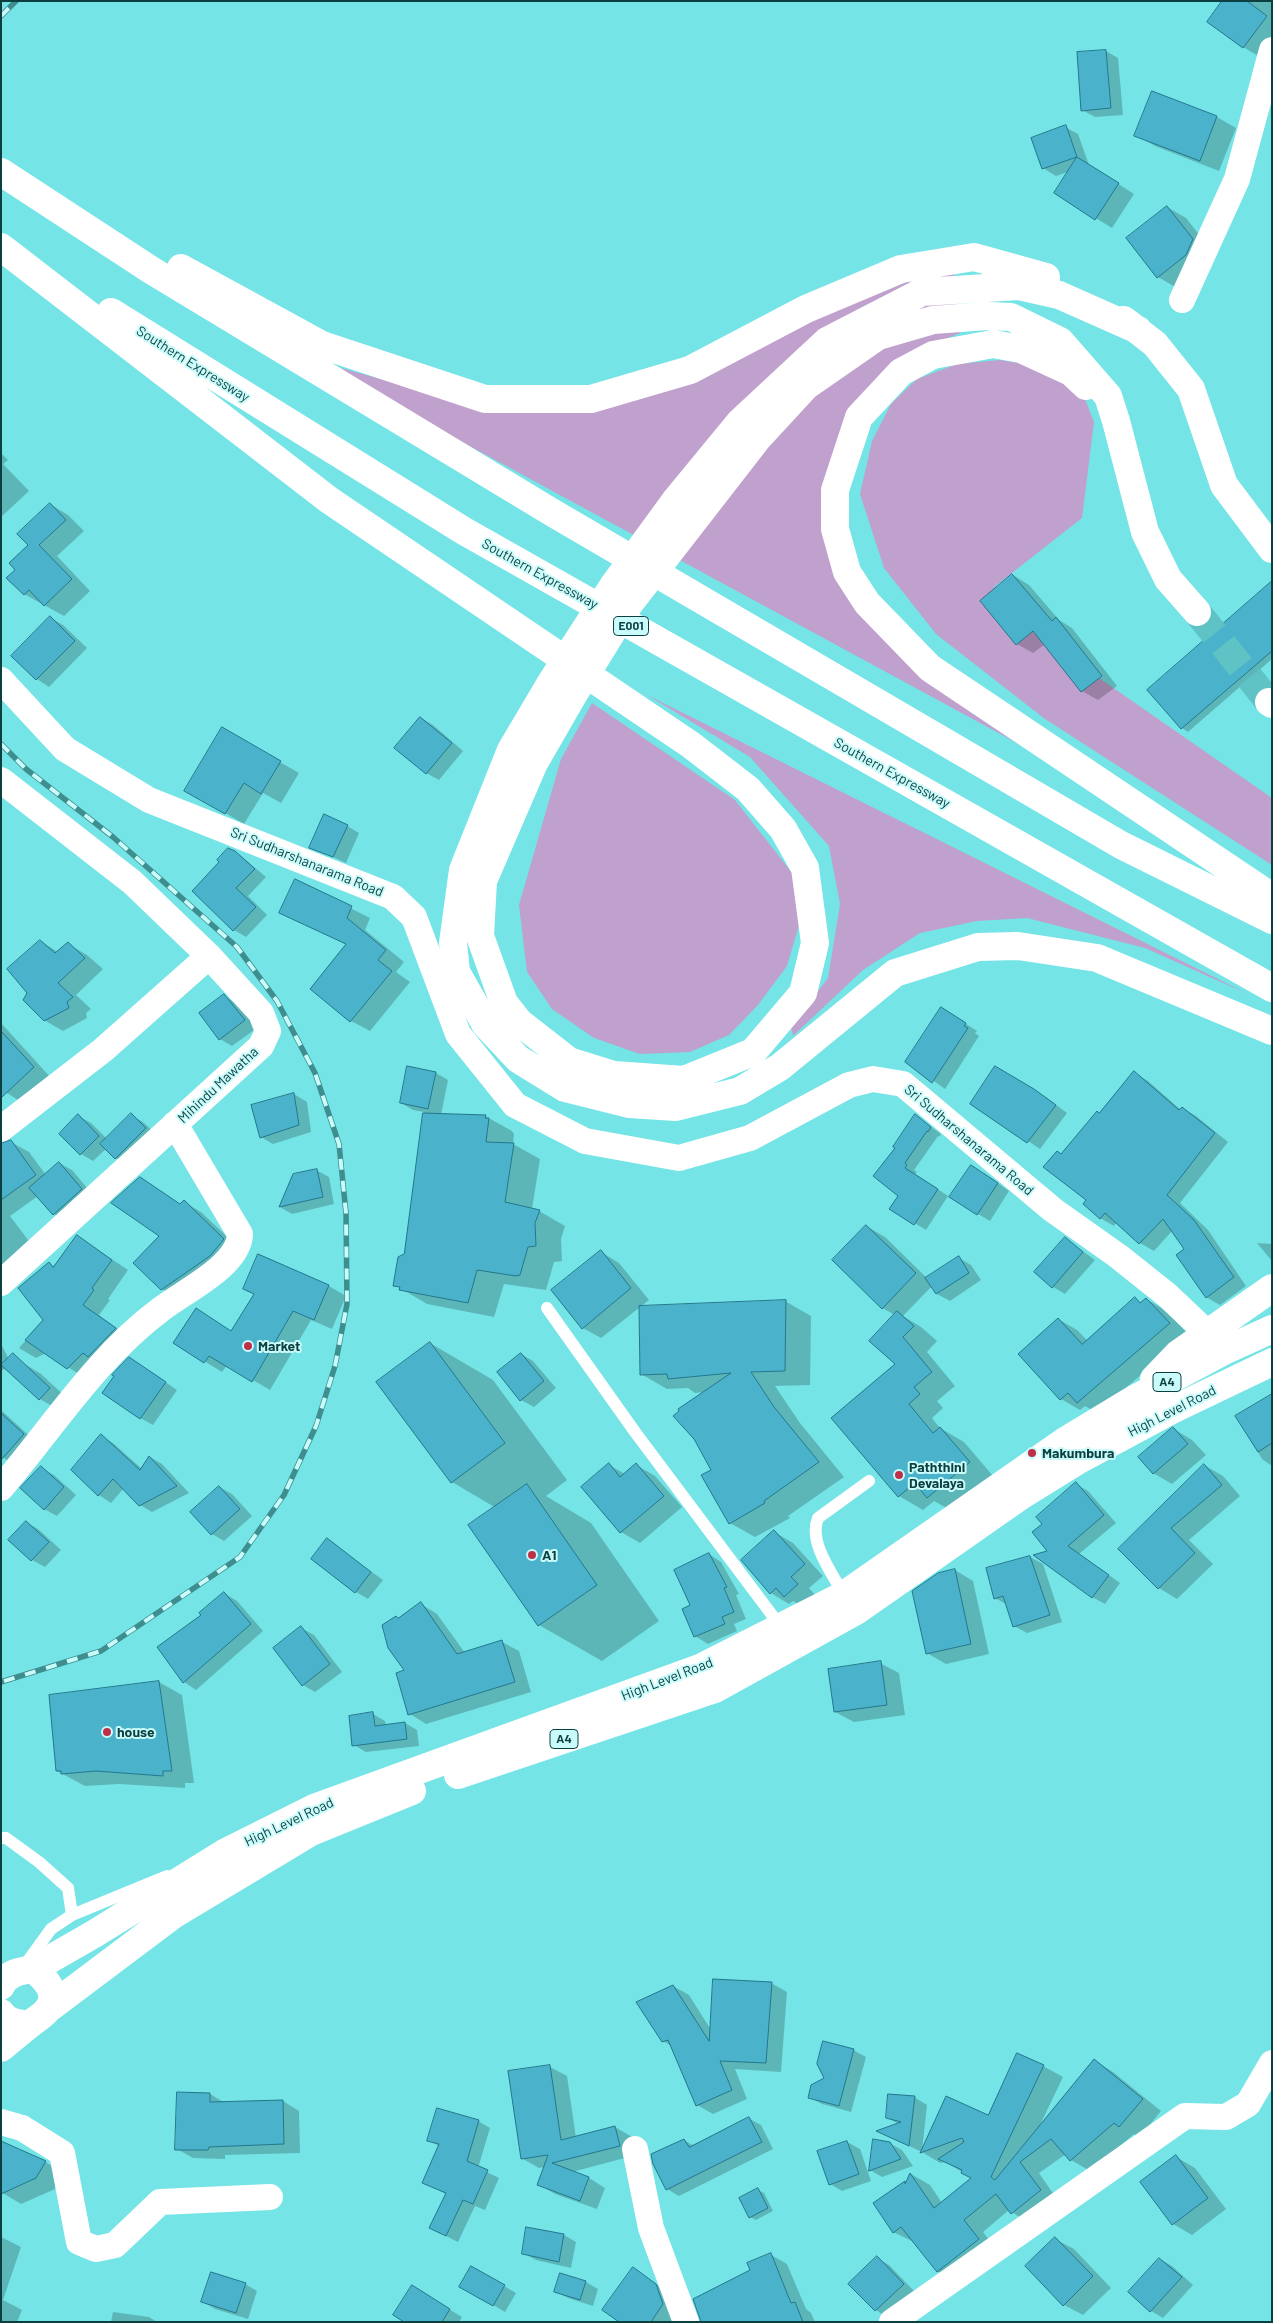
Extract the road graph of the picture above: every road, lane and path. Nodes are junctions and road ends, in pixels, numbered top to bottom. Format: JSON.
{"nodes":[{"id":1,"x":1272,"y":50,"type":"edge"},
{"id":2,"x":11,"y":178,"type":"edge"},
{"id":3,"x":1,"y":246,"type":"edge"},
{"id":4,"x":1182,"y":300,"type":"dead end"},
{"id":5,"x":1138,"y":330,"type":"junction"},
{"id":6,"x":1116,"y":421,"type":"junction"},
{"id":7,"x":686,"y":509,"type":"junction"},
{"id":8,"x":1272,"y":549,"type":"edge"},
{"id":9,"x":1196,"y":612,"type":"tunnel mouth"},
{"id":10,"x":1,"y":680,"type":"edge"},
{"id":11,"x":561,"y":690,"type":"junction"},
{"id":12,"x":1,"y":780,"type":"edge"},
{"id":13,"x":1272,"y":898,"type":"edge"},
{"id":14,"x":1272,"y":920,"type":"edge"},
{"id":15,"x":209,"y":956,"type":"junction"},
{"id":16,"x":1272,"y":988,"type":"edge"},
{"id":17,"x":1272,"y":1031,"type":"edge"},
{"id":18,"x":175,"y":1124,"type":"junction"},
{"id":19,"x":1,"y":1128,"type":"edge"},
{"id":20,"x":1,"y":1283,"type":"edge"},
{"id":21,"x":1272,"y":1288,"type":"edge"},
{"id":22,"x":547,"y":1308,"type":"dead end"},
{"id":23,"x":1272,"y":1329,"type":"edge"},
{"id":24,"x":1217,"y":1341,"type":"junction"},
{"id":25,"x":1272,"y":1362,"type":"edge"},
{"id":26,"x":869,"y":1481,"type":"dead end"},
{"id":27,"x":1,"y":1488,"type":"edge"},
{"id":28,"x":844,"y":1594,"type":"junction"},
{"id":29,"x":781,"y":1627,"type":"junction"},
{"id":30,"x":1,"y":1838,"type":"edge"},
{"id":31,"x":226,"y":1852,"type":"junction"},
{"id":32,"x":72,"y":1915,"type":"junction"},
{"id":33,"x":12,"y":1976,"type":"edge"},
{"id":34,"x":1,"y":2013,"type":"edge"},
{"id":35,"x":39,"y":2017,"type":"junction"},
{"id":36,"x":1,"y":2048,"type":"edge"},
{"id":37,"x":1272,"y":2063,"type":"edge"},
{"id":38,"x":1,"y":2122,"type":"edge"},
{"id":39,"x":635,"y":2149,"type":"dead end"},
{"id":40,"x":270,"y":2197,"type":"dead end"},
{"id":41,"x":686,"y":2322,"type":"edge"},
{"id":42,"x":892,"y":2322,"type":"edge"}],
"edges":[{"from":1,"to":4,"type":"street"},
{"from":2,"to":5,"type":"highway"},
{"from":2,"to":14,"type":"highway"},
{"from":3,"to":11,"type":"highway"},
{"from":3,"to":16,"type":"highway","name":"Southern Expressway","number":"E001"},
{"from":5,"to":7,"type":"highway"},
{"from":5,"to":8,"type":"highway"},
{"from":6,"to":7,"type":"highway"},
{"from":6,"to":9,"type":"highway"},
{"from":6,"to":13,"type":"highway"},
{"from":7,"to":11,"type":"highway"},
{"from":10,"to":24,"type":"street","name":"Sri Sudharshanarama Road"},
{"from":11,"to":17,"type":"highway"},
{"from":12,"to":15,"type":"street","name":"Mihindu Mawatha"},
{"from":15,"to":18,"type":"street","name":"Mihindu Mawatha"},
{"from":15,"to":19,"type":"street"},
{"from":18,"to":20,"type":"street","name":"Mihindu Mawatha"},
{"from":18,"to":27,"type":"street"},
{"from":21,"to":24,"type":"highway"},
{"from":22,"to":29,"type":"lane"},
{"from":23,"to":24,"type":"highway","name":"High Level Road","number":"A4"},
{"from":24,"to":28,"type":"highway","name":"High Level Road","number":"A4"},
{"from":25,"to":35,"type":"highway","name":"High Level Road","number":"A4"},
{"from":26,"to":28,"type":"lane"},
{"from":28,"to":29,"type":"highway","name":"High Level Road","number":"A4"},
{"from":29,"to":31,"type":"highway","name":"High Level Road","number":"A4"},
{"from":30,"to":32,"type":"lane"},
{"from":31,"to":32,"type":"lane"},
{"from":31,"to":33,"type":"highway","name":"High Level Road","number":"A4"},
{"from":32,"to":33,"type":"lane"},
{"from":33,"to":35,"type":"highway"},
{"from":34,"to":35,"type":"highway"},
{"from":35,"to":36,"type":"highway","name":"High Level Road","number":"A4"},
{"from":37,"to":42,"type":"street"},
{"from":38,"to":40,"type":"street"},
{"from":39,"to":41,"type":"street"}]}
